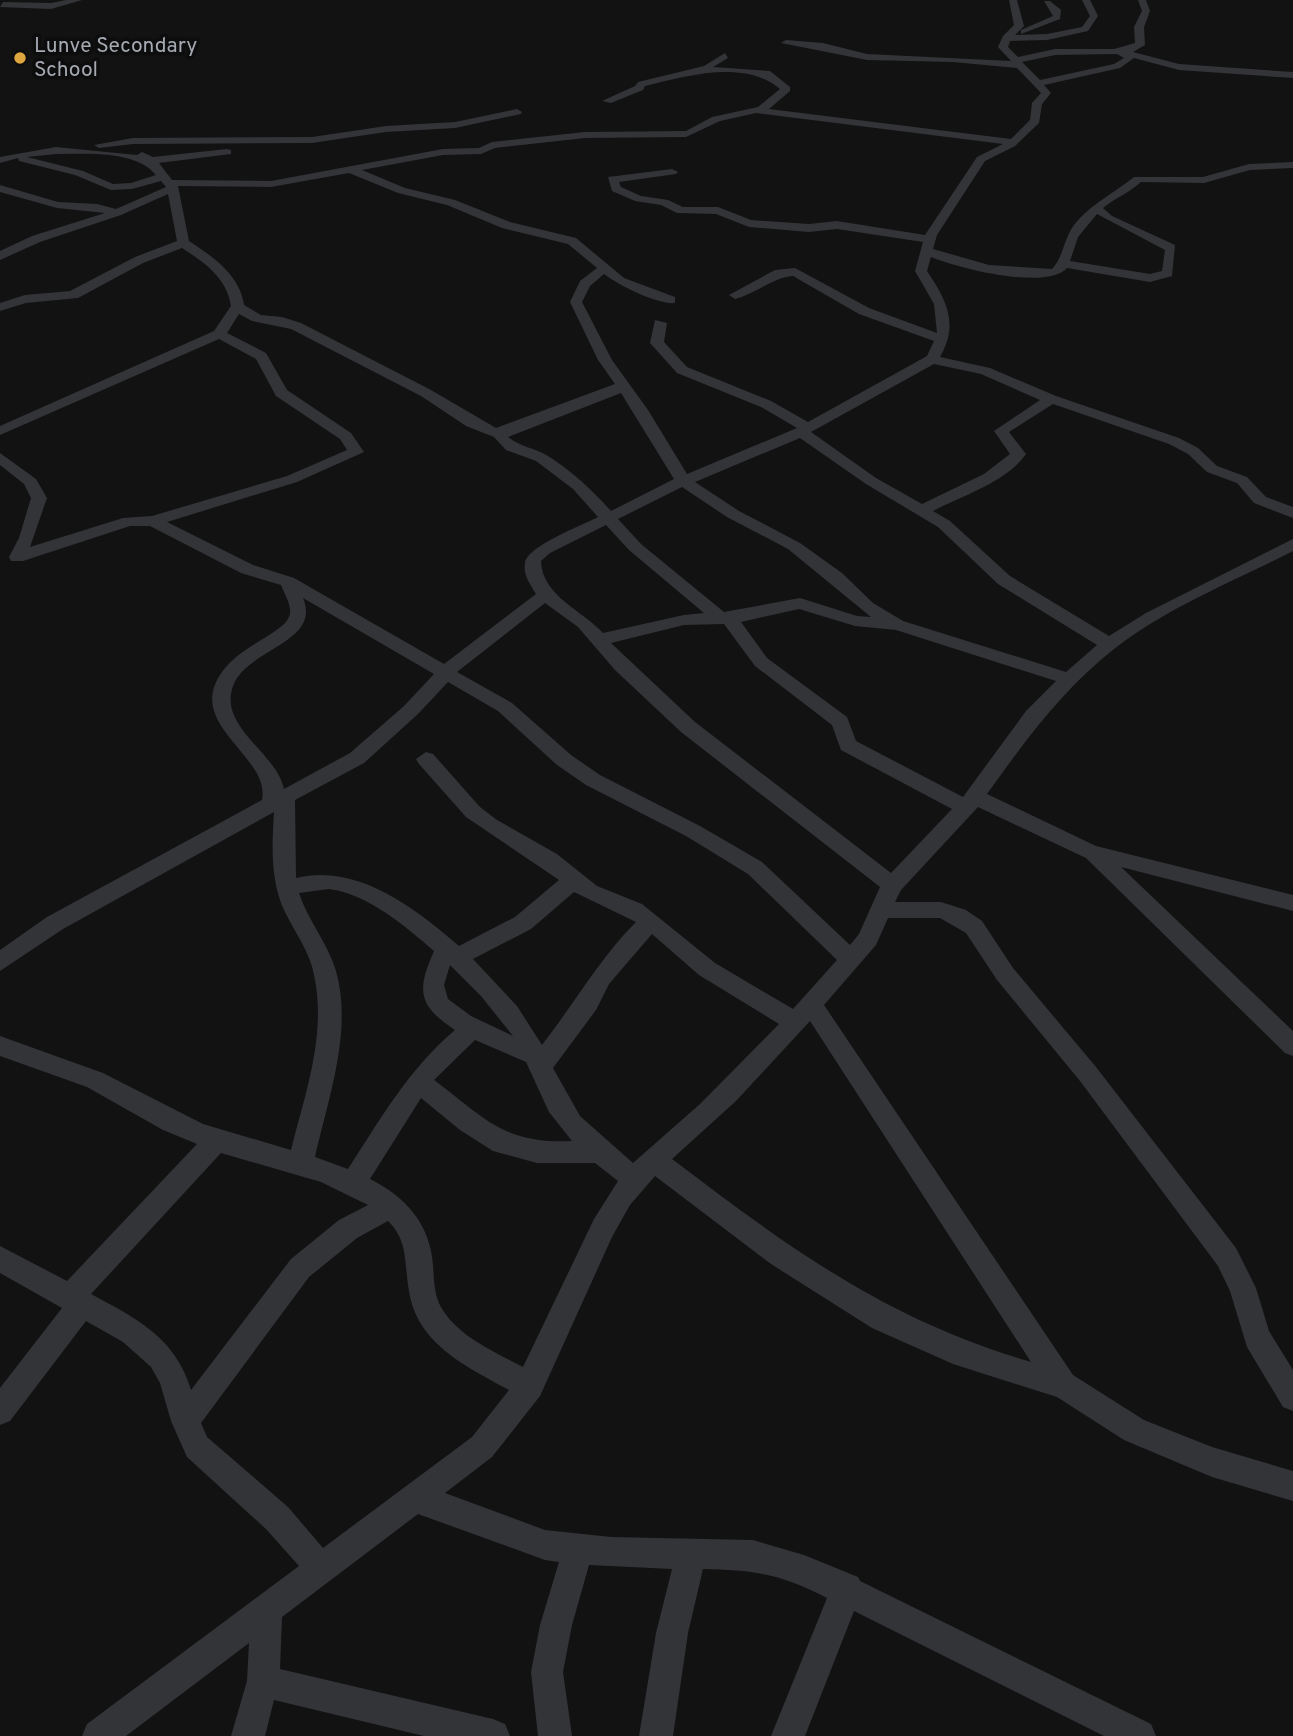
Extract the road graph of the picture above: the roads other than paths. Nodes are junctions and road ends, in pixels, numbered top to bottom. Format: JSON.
{"nodes":[{"id":1,"x":78,"y":0,"type":"edge"},
{"id":2,"x":1086,"y":0,"type":"edge"},
{"id":3,"x":1142,"y":0,"type":"edge"},
{"id":4,"x":1046,"y":2,"type":"edge"},
{"id":5,"x":4,"y":3,"type":"edge"},
{"id":6,"x":1019,"y":5,"type":"edge"},
{"id":7,"x":1,"y":17,"type":"edge"},
{"id":8,"x":1007,"y":36,"type":"junction"},
{"id":9,"x":786,"y":43,"type":"dead end"},
{"id":10,"x":1126,"y":52,"type":"junction"},
{"id":11,"x":725,"y":56,"type":"dead end"},
{"id":12,"x":1016,"y":63,"type":"junction"},
{"id":13,"x":706,"y":68,"type":"junction"},
{"id":14,"x":1293,"y":75,"type":"edge"},
{"id":15,"x":1037,"y":84,"type":"junction"},
{"id":16,"x":607,"y":101,"type":"dead end"},
{"id":17,"x":761,"y":110,"type":"junction"},
{"id":18,"x":517,"y":112,"type":"dead end"},
{"id":19,"x":1013,"y":142,"type":"junction"},
{"id":20,"x":99,"y":145,"type":"junction"},
{"id":21,"x":326,"y":145,"type":"dead end"},
{"id":22,"x":10,"y":156,"type":"edge"},
{"id":23,"x":151,"y":161,"type":"junction"},
{"id":24,"x":1293,"y":165,"type":"edge"},
{"id":25,"x":347,"y":168,"type":"junction"},
{"id":26,"x":672,"y":172,"type":"dead end"},
{"id":27,"x":169,"y":183,"type":"junction"},
{"id":28,"x":0,"y":188,"type":"edge"},
{"id":29,"x":1097,"y":208,"type":"junction"},
{"id":30,"x":117,"y":212,"type":"junction"},
{"id":31,"x":183,"y":243,"type":"junction"},
{"id":32,"x":928,"y":244,"type":"junction"},
{"id":33,"x":0,"y":256,"type":"edge"},
{"id":34,"x":1063,"y":264,"type":"junction"},
{"id":35,"x":605,"y":268,"type":"junction"},
{"id":36,"x":735,"y":295,"type":"dead end"},
{"id":37,"x":670,"y":300,"type":"dead end"},
{"id":38,"x":238,"y":306,"type":"junction"},
{"id":39,"x":0,"y":307,"type":"edge"},
{"id":40,"x":660,"y":323,"type":"dead end"},
{"id":41,"x":219,"y":334,"type":"junction"},
{"id":42,"x":943,"y":340,"type":"junction"},
{"id":43,"x":932,"y":359,"type":"junction"},
{"id":44,"x":621,"y":386,"type":"junction"},
{"id":45,"x":1051,"y":399,"type":"junction"},
{"id":46,"x":0,"y":430,"type":"edge"},
{"id":47,"x":804,"y":430,"type":"junction"},
{"id":48,"x":501,"y":434,"type":"junction"},
{"id":49,"x":0,"y":458,"type":"edge"},
{"id":50,"x":683,"y":481,"type":"junction"},
{"id":51,"x":922,"y":510,"type":"junction"},
{"id":52,"x":1293,"y":513,"type":"edge"},
{"id":53,"x":608,"y":518,"type":"junction"},
{"id":54,"x":153,"y":521,"type":"junction"},
{"id":55,"x":1293,"y":544,"type":"edge"},
{"id":56,"x":17,"y":556,"type":"junction"},
{"id":57,"x":0,"y":567,"type":"edge"},
{"id":58,"x":288,"y":582,"type":"junction"},
{"id":59,"x":545,"y":595,"type":"junction"},
{"id":60,"x":725,"y":618,"type":"junction"},
{"id":61,"x":897,"y":625,"type":"junction"},
{"id":62,"x":599,"y":640,"type":"junction"},
{"id":63,"x":1109,"y":644,"type":"junction"},
{"id":64,"x":444,"y":672,"type":"junction"},
{"id":65,"x":1069,"y":679,"type":"junction"},
{"id":66,"x":426,"y":759,"type":"dead end"},
{"id":67,"x":278,"y":801,"type":"junction"},
{"id":68,"x":971,"y":802,"type":"junction"},
{"id":69,"x":1091,"y":852,"type":"junction"},
{"id":70,"x":572,"y":881,"type":"junction"},
{"id":71,"x":892,"y":885,"type":"junction"},
{"id":72,"x":287,"y":888,"type":"junction"},
{"id":73,"x":1293,"y":903,"type":"edge"},
{"id":74,"x":881,"y":910,"type":"junction"},
{"id":75,"x":651,"y":921,"type":"junction"},
{"id":76,"x":451,"y":953,"type":"junction"},
{"id":77,"x":851,"y":960,"type":"junction"},
{"id":78,"x":0,"y":962,"type":"edge"},
{"id":79,"x":803,"y":1012,"type":"junction"},
{"id":80,"x":473,"y":1028,"type":"junction"},
{"id":81,"x":0,"y":1046,"type":"edge"},
{"id":82,"x":1293,"y":1046,"type":"edge"},
{"id":83,"x":537,"y":1060,"type":"junction"},
{"id":84,"x":418,"y":1082,"type":"junction"},
{"id":85,"x":217,"y":1140,"type":"junction"},
{"id":86,"x":599,"y":1152,"type":"junction"},
{"id":87,"x":300,"y":1166,"type":"junction"},
{"id":88,"x":645,"y":1169,"type":"junction"},
{"id":89,"x":352,"y":1185,"type":"junction"},
{"id":90,"x":391,"y":1206,"type":"junction"},
{"id":91,"x":0,"y":1259,"type":"edge"},
{"id":92,"x":76,"y":1301,"type":"junction"},
{"id":93,"x":1063,"y":1385,"type":"junction"},
{"id":94,"x":530,"y":1386,"type":"junction"},
{"id":95,"x":1293,"y":1397,"type":"edge"},
{"id":96,"x":0,"y":1411,"type":"edge"},
{"id":97,"x":185,"y":1421,"type":"junction"},
{"id":98,"x":1293,"y":1486,"type":"edge"},
{"id":99,"x":414,"y":1497,"type":"junction"},
{"id":100,"x":579,"y":1548,"type":"junction"},
{"id":101,"x":691,"y":1554,"type":"junction"},
{"id":102,"x":320,"y":1567,"type":"junction"},
{"id":103,"x":846,"y":1588,"type":"junction"},
{"id":104,"x":267,"y":1608,"type":"junction"},
{"id":105,"x":263,"y":1681,"type":"junction"},
{"id":106,"x":99,"y":1736,"type":"edge"},
{"id":107,"x":248,"y":1736,"type":"edge"},
{"id":108,"x":493,"y":1736,"type":"edge"},
{"id":109,"x":555,"y":1736,"type":"edge"},
{"id":110,"x":656,"y":1736,"type":"edge"},
{"id":111,"x":788,"y":1736,"type":"edge"},
{"id":112,"x":1139,"y":1736,"type":"edge"}],
"edges":[{"from":1,"to":5,"type":"street"},
{"from":2,"to":8,"type":"street"},
{"from":3,"to":10,"type":"street"},
{"from":4,"to":8,"type":"street"},
{"from":5,"to":7,"type":"street"},
{"from":6,"to":8,"type":"street"},
{"from":8,"to":12,"type":"street"},
{"from":9,"to":12,"type":"street"},
{"from":10,"to":12,"type":"street"},
{"from":10,"to":14,"type":"street"},
{"from":10,"to":15,"type":"street"},
{"from":11,"to":13,"type":"street"},
{"from":12,"to":15,"type":"street"},
{"from":13,"to":16,"type":"street"},
{"from":13,"to":17,"type":"street"},
{"from":15,"to":19,"type":"street"},
{"from":17,"to":19,"type":"street"},
{"from":17,"to":25,"type":"street"},
{"from":18,"to":20,"type":"street"},
{"from":19,"to":32,"type":"street"},
{"from":20,"to":22,"type":"street"},
{"from":20,"to":23,"type":"street"},
{"from":21,"to":23,"type":"street"},
{"from":22,"to":23,"type":"street"},
{"from":22,"to":27,"type":"street"},
{"from":23,"to":27,"type":"street"},
{"from":24,"to":29,"type":"street"},
{"from":25,"to":27,"type":"street"},
{"from":25,"to":35,"type":"street"},
{"from":26,"to":32,"type":"street"},
{"from":27,"to":30,"type":"street"},
{"from":27,"to":31,"type":"street"},
{"from":28,"to":30,"type":"street"},
{"from":29,"to":34,"type":"street"},
{"from":29,"to":34,"type":"street"},
{"from":30,"to":33,"type":"street"},
{"from":31,"to":38,"type":"street"},
{"from":31,"to":39,"type":"street"},
{"from":32,"to":34,"type":"street"},
{"from":32,"to":42,"type":"street"},
{"from":35,"to":37,"type":"street"},
{"from":35,"to":44,"type":"street"},
{"from":36,"to":42,"type":"street"},
{"from":38,"to":41,"type":"street"},
{"from":38,"to":48,"type":"street"},
{"from":40,"to":47,"type":"street"},
{"from":41,"to":46,"type":"street"},
{"from":41,"to":54,"type":"street"},
{"from":42,"to":43,"type":"street"},
{"from":43,"to":45,"type":"street"},
{"from":43,"to":47,"type":"street"},
{"from":44,"to":48,"type":"street"},
{"from":44,"to":50,"type":"street"},
{"from":45,"to":51,"type":"street"},
{"from":45,"to":52,"type":"street"},
{"from":47,"to":50,"type":"street"},
{"from":47,"to":51,"type":"street"},
{"from":48,"to":53,"type":"street"},
{"from":49,"to":56,"type":"street"},
{"from":50,"to":53,"type":"street"},
{"from":50,"to":61,"type":"street"},
{"from":51,"to":63,"type":"street"},
{"from":53,"to":59,"type":"street"},
{"from":53,"to":60,"type":"street"},
{"from":54,"to":56,"type":"street"},
{"from":54,"to":58,"type":"street"},
{"from":55,"to":63,"type":"street"},
{"from":56,"to":57,"type":"street"},
{"from":58,"to":64,"type":"street"},
{"from":58,"to":67,"type":"street"},
{"from":59,"to":62,"type":"street"},
{"from":59,"to":64,"type":"street"},
{"from":60,"to":61,"type":"street"},
{"from":60,"to":62,"type":"street"},
{"from":60,"to":68,"type":"street"},
{"from":61,"to":65,"type":"street"},
{"from":62,"to":71,"type":"street"},
{"from":63,"to":65,"type":"street"},
{"from":64,"to":67,"type":"street"},
{"from":64,"to":77,"type":"street"},
{"from":65,"to":68,"type":"street"},
{"from":66,"to":70,"type":"street"},
{"from":67,"to":72,"type":"street"},
{"from":67,"to":78,"type":"street"},
{"from":68,"to":69,"type":"street"},
{"from":68,"to":71,"type":"street"},
{"from":69,"to":73,"type":"street"},
{"from":69,"to":82,"type":"street"},
{"from":70,"to":75,"type":"street"},
{"from":70,"to":76,"type":"street"},
{"from":71,"to":74,"type":"street"},
{"from":72,"to":76,"type":"street"},
{"from":72,"to":87,"type":"street"},
{"from":74,"to":77,"type":"street"},
{"from":74,"to":95,"type":"street"},
{"from":75,"to":79,"type":"street"},
{"from":75,"to":83,"type":"street"},
{"from":76,"to":80,"type":"street"},
{"from":76,"to":83,"type":"street"},
{"from":77,"to":79,"type":"street"},
{"from":79,"to":88,"type":"street"},
{"from":79,"to":93,"type":"street"},
{"from":80,"to":83,"type":"street"},
{"from":80,"to":84,"type":"street"},
{"from":81,"to":85,"type":"street"},
{"from":83,"to":86,"type":"street"},
{"from":84,"to":86,"type":"street"},
{"from":84,"to":89,"type":"street"},
{"from":85,"to":87,"type":"street"},
{"from":85,"to":92,"type":"street"},
{"from":86,"to":88,"type":"street"},
{"from":87,"to":89,"type":"street"},
{"from":88,"to":93,"type":"street"},
{"from":88,"to":94,"type":"street"},
{"from":89,"to":90,"type":"street"},
{"from":90,"to":94,"type":"street"},
{"from":90,"to":97,"type":"street"},
{"from":91,"to":92,"type":"street"},
{"from":92,"to":96,"type":"street"},
{"from":92,"to":97,"type":"street"},
{"from":93,"to":98,"type":"street"},
{"from":94,"to":99,"type":"street"},
{"from":97,"to":102,"type":"street"},
{"from":99,"to":100,"type":"street"},
{"from":99,"to":102,"type":"street"},
{"from":100,"to":101,"type":"street"},
{"from":100,"to":109,"type":"street"},
{"from":101,"to":103,"type":"street"},
{"from":101,"to":110,"type":"street"},
{"from":102,"to":104,"type":"street"},
{"from":103,"to":111,"type":"street"},
{"from":103,"to":112,"type":"street"},
{"from":104,"to":105,"type":"street"},
{"from":104,"to":106,"type":"street"},
{"from":105,"to":107,"type":"street"},
{"from":105,"to":108,"type":"street"}]}
